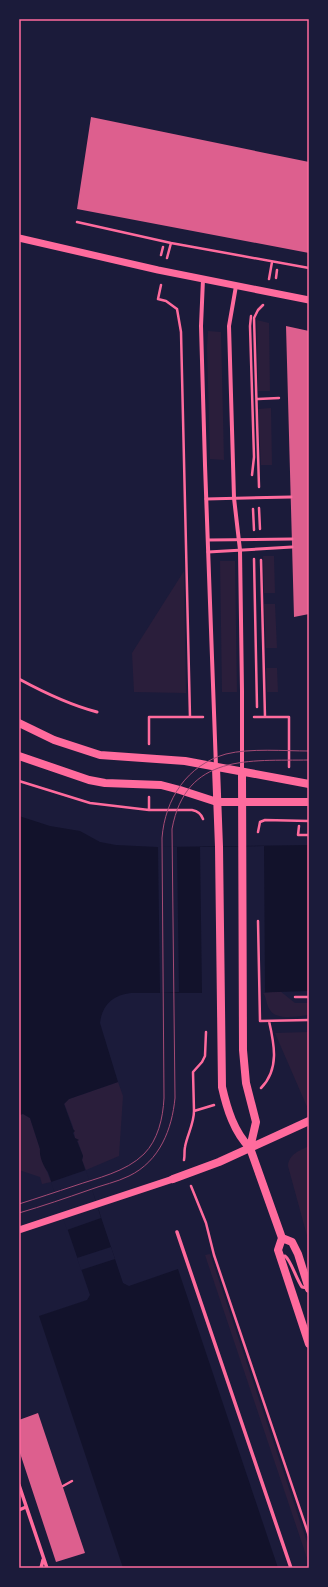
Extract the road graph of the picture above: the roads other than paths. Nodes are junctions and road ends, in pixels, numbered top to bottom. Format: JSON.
{"nodes":[{"id":1,"x":19,"y":238,"type":"edge"},
{"id":2,"x":203,"y":279,"type":"junction"},
{"id":3,"x":236,"y":286,"type":"junction"},
{"id":4,"x":309,"y":300,"type":"edge"},
{"id":5,"x":291,"y":497,"type":"dead end"},
{"id":6,"x":234,"y":498,"type":"junction"},
{"id":7,"x":206,"y":499,"type":"junction"},
{"id":8,"x":239,"y":539,"type":"junction"},
{"id":9,"x":292,"y":539,"type":"dead end"},
{"id":10,"x":208,"y":540,"type":"junction"},
{"id":11,"x":292,"y":547,"type":"dead end"},
{"id":12,"x":240,"y":550,"type":"junction"},
{"id":13,"x":208,"y":552,"type":"junction"},
{"id":14,"x":19,"y":679,"type":"edge"},
{"id":15,"x":97,"y":712,"type":"dead end"},
{"id":16,"x":19,"y":723,"type":"edge"},
{"id":17,"x":19,"y":756,"type":"edge"},
{"id":18,"x":216,"y":768,"type":"junction"},
{"id":19,"x":242,"y":772,"type":"junction"},
{"id":20,"x":309,"y":784,"type":"edge"},
{"id":21,"x":217,"y":802,"type":"junction"},
{"id":22,"x":309,"y":802,"type":"edge"},
{"id":23,"x":242,"y":803,"type":"junction"},
{"id":24,"x":309,"y":1121,"type":"edge"},
{"id":25,"x":250,"y":1148,"type":"junction"},
{"id":26,"x":173,"y":1179,"type":"joint"},
{"id":27,"x":19,"y":1230,"type":"edge"},
{"id":28,"x":177,"y":1232,"type":"dead end"},
{"id":29,"x":282,"y":1238,"type":"junction"},
{"id":30,"x":280,"y":1257,"type":"junction"},
{"id":31,"x":309,"y":1289,"type":"edge"},
{"id":32,"x":309,"y":1344,"type":"edge"},
{"id":33,"x":19,"y":1485,"type":"edge"},
{"id":34,"x":26,"y":1507,"type":"junction"},
{"id":35,"x":19,"y":1510,"type":"edge"},
{"id":36,"x":44,"y":1558,"type":"junction"},
{"id":37,"x":41,"y":1568,"type":"edge"},
{"id":38,"x":47,"y":1568,"type":"edge"},
{"id":39,"x":291,"y":1568,"type":"edge"}],
"edges":[{"from":1,"to":2,"type":"street"},
{"from":2,"to":3,"type":"street"},
{"from":2,"to":7,"type":"street"},
{"from":3,"to":4,"type":"street"},
{"from":3,"to":6,"type":"street"},
{"from":5,"to":6,"type":"lane"},
{"from":6,"to":7,"type":"lane"},
{"from":6,"to":8,"type":"street"},
{"from":7,"to":10,"type":"street"},
{"from":8,"to":9,"type":"lane"},
{"from":8,"to":10,"type":"lane"},
{"from":8,"to":12,"type":"street"},
{"from":10,"to":13,"type":"street"},
{"from":11,"to":12,"type":"lane"},
{"from":12,"to":13,"type":"lane"},
{"from":12,"to":19,"type":"street"},
{"from":13,"to":18,"type":"street"},
{"from":14,"to":15,"type":"lane"},
{"from":16,"to":18,"type":"main road"},
{"from":17,"to":21,"type":"main road"},
{"from":18,"to":19,"type":"main road"},
{"from":18,"to":21,"type":"main road"},
{"from":19,"to":20,"type":"main road"},
{"from":19,"to":23,"type":"main road"},
{"from":21,"to":23,"type":"main road"},
{"from":21,"to":25,"type":"main road"},
{"from":22,"to":23,"type":"main road"},
{"from":23,"to":25,"type":"main road"},
{"from":24,"to":25,"type":"main road"},
{"from":25,"to":26,"type":"main road"},
{"from":25,"to":29,"type":"main road"},
{"from":26,"to":27,"type":"street"},
{"from":28,"to":39,"type":"street"},
{"from":29,"to":30,"type":"main road"},
{"from":29,"to":31,"type":"main road"},
{"from":30,"to":31,"type":"lane"},
{"from":30,"to":32,"type":"main road"},
{"from":33,"to":34,"type":"street"},
{"from":34,"to":35,"type":"street"},
{"from":34,"to":36,"type":"street"},
{"from":36,"to":37,"type":"street"},
{"from":36,"to":38,"type":"street"}]}
